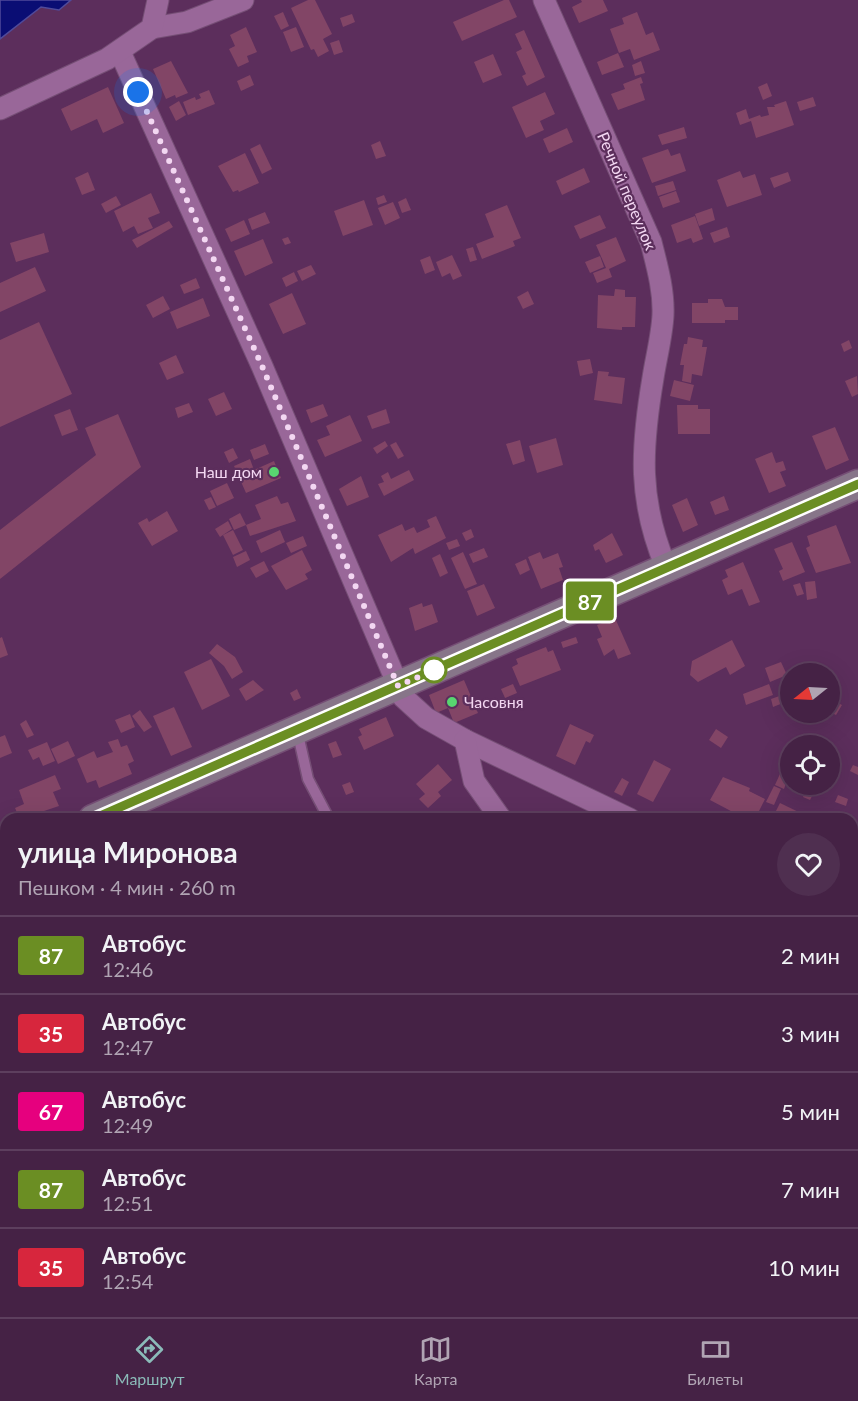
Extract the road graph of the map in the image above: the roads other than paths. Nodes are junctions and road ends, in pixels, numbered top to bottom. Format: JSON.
{"nodes":[{"id":1,"x":158,"y":0,"type":"edge"},
{"id":2,"x":243,"y":0,"type":"edge"},
{"id":3,"x":544,"y":0,"type":"edge"},
{"id":4,"x":152,"y":28,"type":"junction"},
{"id":5,"x":120,"y":52,"type":"junction"},
{"id":6,"x":0,"y":109,"type":"edge"},
{"id":7,"x":858,"y":484,"type":"edge"},
{"id":8,"x":666,"y":567,"type":"junction"},
{"id":9,"x":398,"y":686,"type":"junction"},
{"id":10,"x":297,"y":728,"type":"junction"},
{"id":11,"x":465,"y":740,"type":"junction"},
{"id":12,"x":106,"y":813,"type":"edge"},
{"id":13,"x":326,"y":813,"type":"edge"},
{"id":14,"x":497,"y":813,"type":"edge"},
{"id":15,"x":617,"y":813,"type":"edge"}],
"edges":[{"from":1,"to":4,"type":"street"},
{"from":2,"to":4,"type":"street"},
{"from":3,"to":8,"type":"street","name":"Речной переулок"},
{"from":4,"to":5,"type":"street"},
{"from":5,"to":6,"type":"street"},
{"from":5,"to":9,"type":"street"},
{"from":7,"to":8,"type":"street"},
{"from":8,"to":9,"type":"street"},
{"from":9,"to":10,"type":"street"},
{"from":9,"to":11,"type":"street"},
{"from":10,"to":12,"type":"street"},
{"from":10,"to":13,"type":"lane"},
{"from":11,"to":14,"type":"street"},
{"from":11,"to":15,"type":"street"}]}
